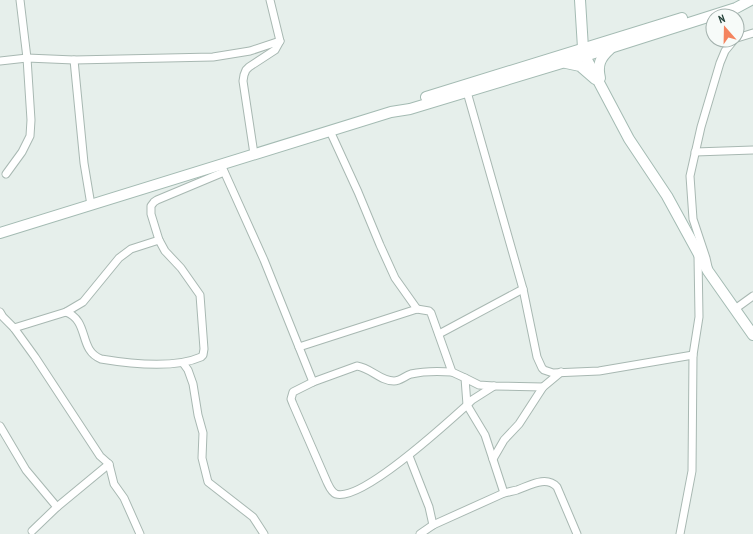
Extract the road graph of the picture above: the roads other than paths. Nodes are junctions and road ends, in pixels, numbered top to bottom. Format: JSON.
{"nodes":[{"id":1,"x":20,"y":0,"type":"edge"},
{"id":2,"x":270,"y":0,"type":"edge"},
{"id":3,"x":580,"y":0,"type":"edge"},
{"id":4,"x":746,"y":0,"type":"edge"},
{"id":5,"x":751,"y":0,"type":"edge"},
{"id":6,"x":280,"y":41,"type":"junction"},
{"id":7,"x":612,"y":48,"type":"junction"},
{"id":8,"x":727,"y":48,"type":"edge"},
{"id":9,"x":584,"y":52,"type":"junction"},
{"id":10,"x":27,"y":58,"type":"junction"},
{"id":11,"x":74,"y":60,"type":"junction"},
{"id":12,"x":0,"y":61,"type":"edge"},
{"id":13,"x":565,"y":62,"type":"junction"},
{"id":14,"x":601,"y":84,"type":"junction"},
{"id":15,"x":465,"y":88,"type":"junction"},
{"id":16,"x":330,"y":131,"type":"junction"},
{"id":17,"x":753,"y":150,"type":"edge"},
{"id":18,"x":695,"y":152,"type":"junction"},
{"id":19,"x":254,"y":154,"type":"junction"},
{"id":20,"x":222,"y":169,"type":"junction"},
{"id":21,"x":6,"y":174,"type":"dead end"},
{"id":22,"x":91,"y":205,"type":"junction"},
{"id":23,"x":0,"y":233,"type":"edge"},
{"id":24,"x":159,"y":240,"type":"junction"},
{"id":25,"x":698,"y":254,"type":"junction"},
{"id":26,"x":708,"y":271,"type":"junction"},
{"id":27,"x":523,"y":289,"type":"junction"},
{"id":28,"x":753,"y":296,"type":"edge"},
{"id":29,"x":417,"y":309,"type":"junction"},
{"id":30,"x":735,"y":310,"type":"junction"},
{"id":31,"x":66,"y":312,"type":"junction"},
{"id":32,"x":1,"y":316,"type":"edge"},
{"id":33,"x":14,"y":328,"type":"junction"},
{"id":34,"x":439,"y":334,"type":"junction"},
{"id":35,"x":753,"y":335,"type":"edge"},
{"id":36,"x":298,"y":347,"type":"junction"},
{"id":37,"x":693,"y":355,"type":"junction"},
{"id":38,"x":183,"y":363,"type":"junction"},
{"id":39,"x":452,"y":372,"type":"junction"},
{"id":40,"x":561,"y":372,"type":"junction"},
{"id":41,"x":465,"y":378,"type":"junction"},
{"id":42,"x":313,"y":382,"type":"junction"},
{"id":43,"x":494,"y":386,"type":"junction"},
{"id":44,"x":543,"y":387,"type":"junction"},
{"id":45,"x":467,"y":405,"type":"junction"},
{"id":46,"x":0,"y":426,"type":"edge"},
{"id":47,"x":409,"y":456,"type":"junction"},
{"id":48,"x":493,"y":459,"type":"junction"},
{"id":49,"x":110,"y":464,"type":"junction"},
{"id":50,"x":504,"y":493,"type":"junction"},
{"id":51,"x":57,"y":507,"type":"junction"},
{"id":52,"x":433,"y":524,"type":"junction"},
{"id":53,"x":32,"y":531,"type":"dead end"},
{"id":54,"x":140,"y":534,"type":"edge"},
{"id":55,"x":264,"y":534,"type":"edge"},
{"id":56,"x":420,"y":534,"type":"edge"},
{"id":57,"x":577,"y":534,"type":"edge"},
{"id":58,"x":680,"y":534,"type":"edge"}],
"edges":[{"from":1,"to":10,"type":"street"},
{"from":2,"to":6,"type":"street"},
{"from":3,"to":9,"type":"street"},
{"from":4,"to":9,"type":"street"},
{"from":5,"to":7,"type":"street"},
{"from":6,"to":11,"type":"street"},
{"from":6,"to":19,"type":"street"},
{"from":7,"to":9,"type":"street"},
{"from":7,"to":14,"type":"street"},
{"from":8,"to":18,"type":"street"},
{"from":9,"to":13,"type":"street"},
{"from":9,"to":14,"type":"street"},
{"from":9,"to":15,"type":"street"},
{"from":10,"to":11,"type":"street"},
{"from":10,"to":12,"type":"street"},
{"from":10,"to":21,"type":"street"},
{"from":11,"to":22,"type":"street"},
{"from":13,"to":14,"type":"street"},
{"from":13,"to":15,"type":"street"},
{"from":14,"to":25,"type":"street"},
{"from":15,"to":16,"type":"street"},
{"from":15,"to":27,"type":"street"},
{"from":16,"to":19,"type":"street"},
{"from":16,"to":29,"type":"street"},
{"from":17,"to":18,"type":"street"},
{"from":18,"to":26,"type":"street"},
{"from":19,"to":20,"type":"street"},
{"from":20,"to":22,"type":"street"},
{"from":20,"to":24,"type":"street"},
{"from":20,"to":36,"type":"street"},
{"from":22,"to":23,"type":"street"},
{"from":24,"to":31,"type":"street"},
{"from":24,"to":38,"type":"street"},
{"from":25,"to":26,"type":"street"},
{"from":25,"to":37,"type":"street"},
{"from":26,"to":30,"type":"street"},
{"from":27,"to":34,"type":"street"},
{"from":27,"to":40,"type":"street"},
{"from":28,"to":30,"type":"street"},
{"from":29,"to":34,"type":"street"},
{"from":29,"to":36,"type":"street"},
{"from":30,"to":35,"type":"street"},
{"from":31,"to":33,"type":"street"},
{"from":31,"to":38,"type":"street"},
{"from":32,"to":33,"type":"street"},
{"from":33,"to":49,"type":"street"},
{"from":34,"to":39,"type":"street"},
{"from":36,"to":42,"type":"street"},
{"from":37,"to":40,"type":"street"},
{"from":37,"to":58,"type":"street"},
{"from":38,"to":55,"type":"street"},
{"from":39,"to":41,"type":"street"},
{"from":39,"to":42,"type":"street"},
{"from":40,"to":44,"type":"street"},
{"from":41,"to":43,"type":"street"},
{"from":41,"to":45,"type":"street"},
{"from":42,"to":47,"type":"street"},
{"from":43,"to":44,"type":"street"},
{"from":43,"to":45,"type":"street"},
{"from":44,"to":48,"type":"street"},
{"from":45,"to":47,"type":"street"},
{"from":45,"to":48,"type":"street"},
{"from":46,"to":51,"type":"street"},
{"from":47,"to":52,"type":"street"},
{"from":48,"to":50,"type":"street"},
{"from":49,"to":51,"type":"street"},
{"from":49,"to":54,"type":"street"},
{"from":50,"to":52,"type":"street"},
{"from":50,"to":57,"type":"street"},
{"from":51,"to":53,"type":"street"},
{"from":52,"to":56,"type":"street"}]}
